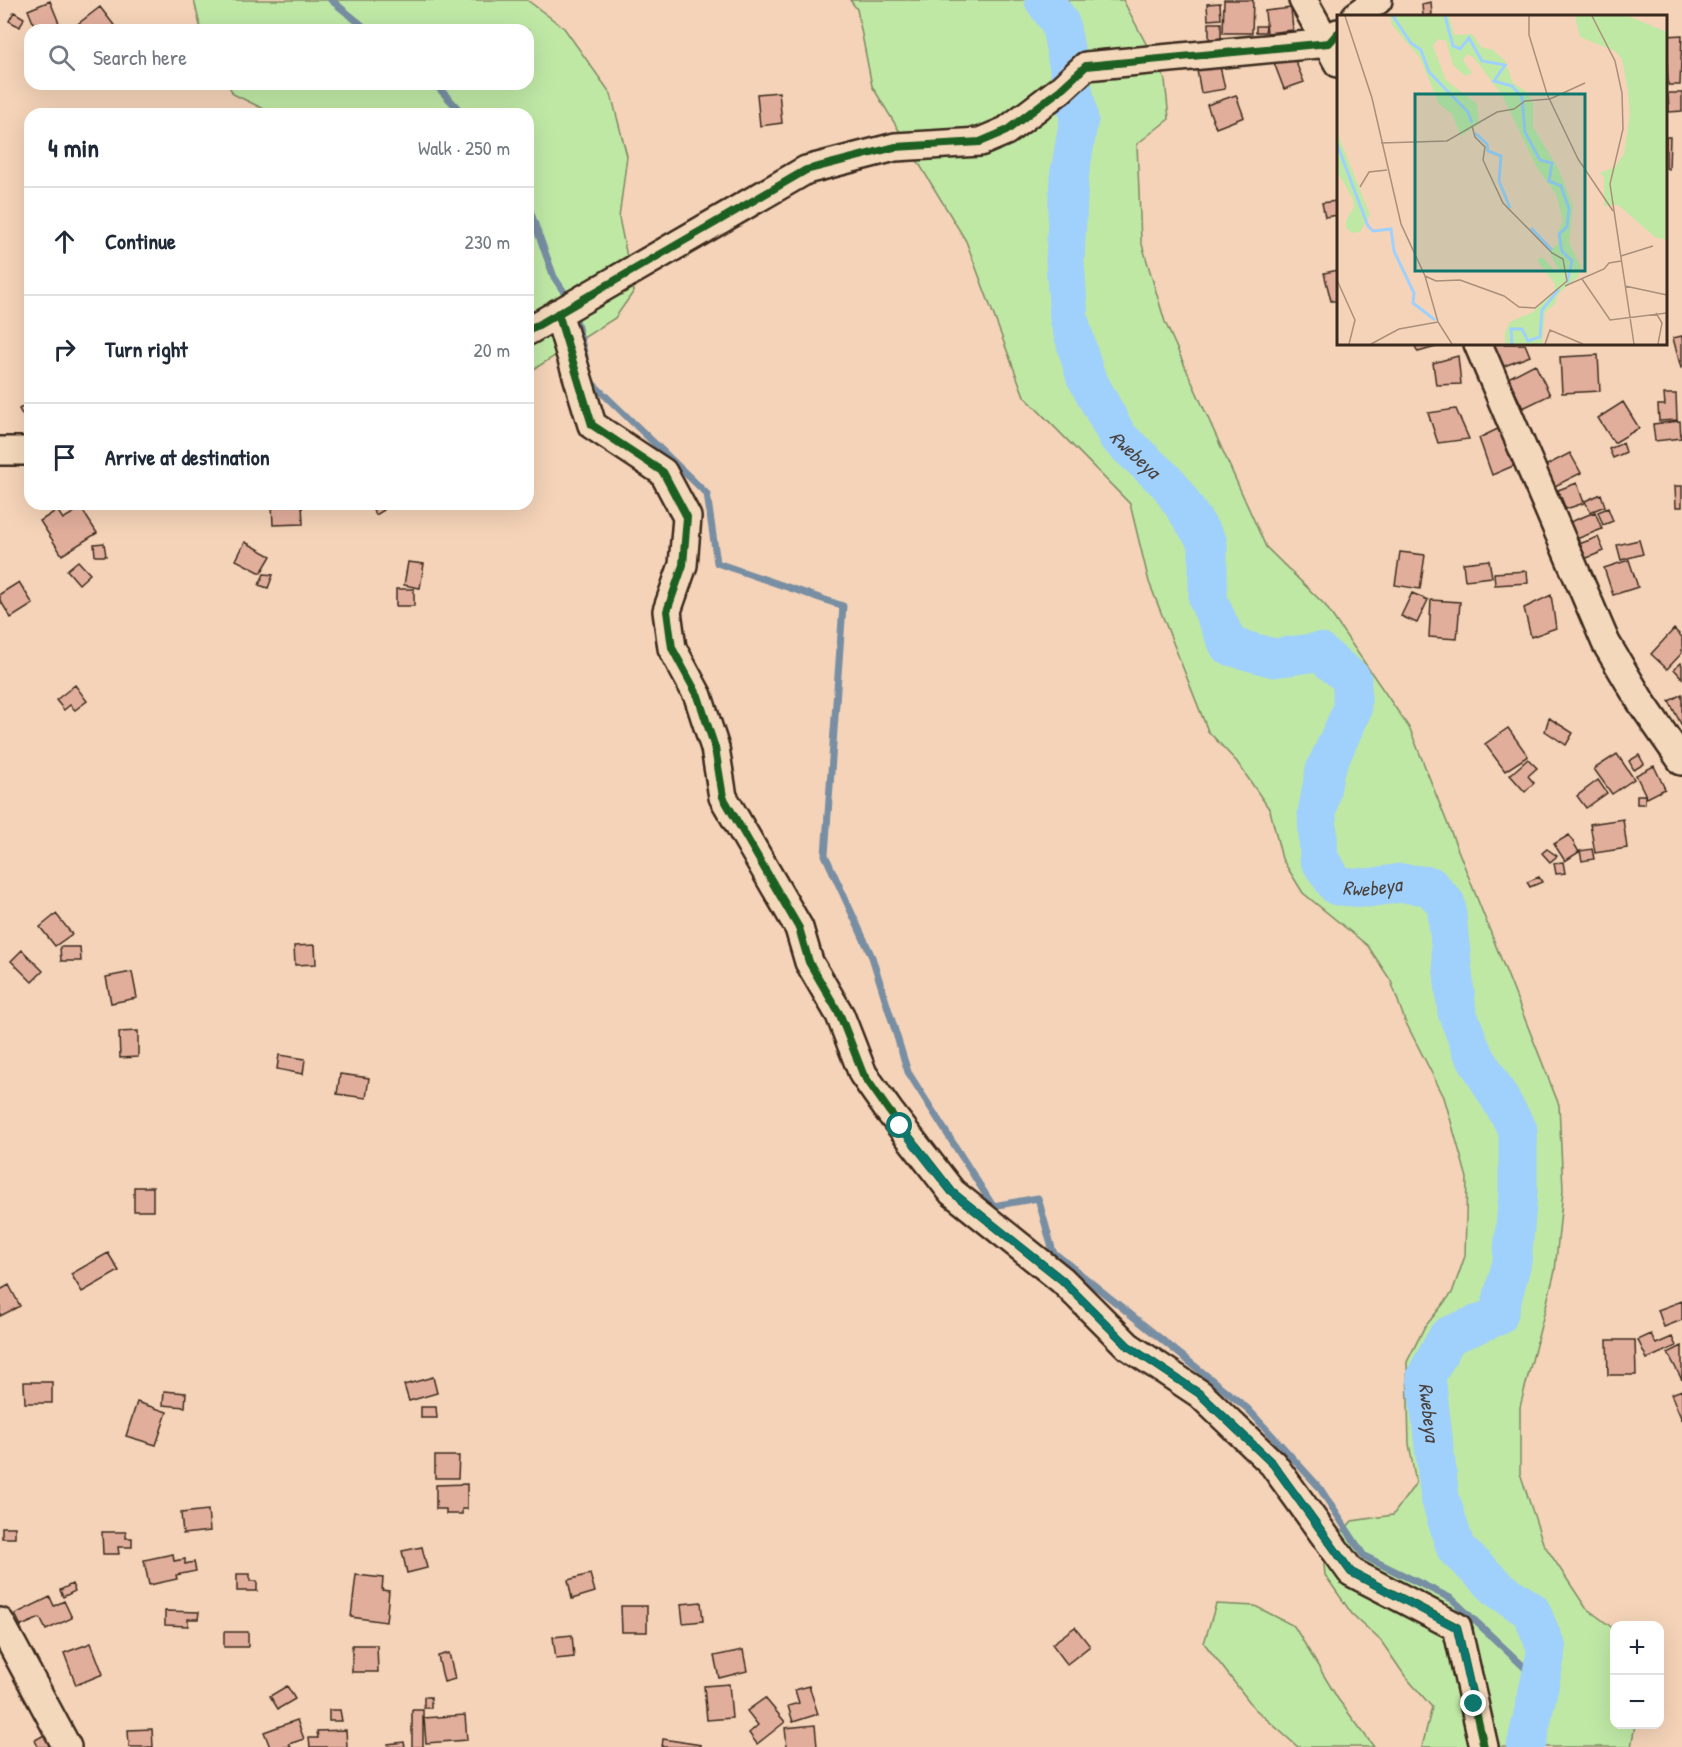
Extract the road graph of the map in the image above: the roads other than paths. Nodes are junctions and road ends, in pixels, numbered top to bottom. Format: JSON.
{"nodes":[{"id":1,"x":1303,"y":0,"type":"edge"},
{"id":2,"x":1378,"y":0,"type":"edge"},
{"id":3,"x":1357,"y":15,"type":"edge"},
{"id":4,"x":1335,"y":46,"type":"edge"},
{"id":5,"x":558,"y":313,"type":"junction"},
{"id":6,"x":534,"y":327,"type":"edge"},
{"id":7,"x":1478,"y":345,"type":"edge"},
{"id":8,"x":0,"y":451,"type":"edge"},
{"id":9,"x":24,"y":451,"type":"edge"},
{"id":10,"x":1682,"y":761,"type":"edge"},
{"id":11,"x":0,"y":1622,"type":"edge"},
{"id":12,"x":67,"y":1747,"type":"edge"},
{"id":13,"x":1484,"y":1747,"type":"edge"}],
"edges":[{"from":1,"to":4,"type":"street"},
{"from":2,"to":3,"type":"street"},
{"from":4,"to":5,"type":"street"},
{"from":5,"to":6,"type":"street"},
{"from":5,"to":13,"type":"street"},
{"from":7,"to":10,"type":"street"},
{"from":8,"to":9,"type":"street"},
{"from":11,"to":12,"type":"street"}]}
